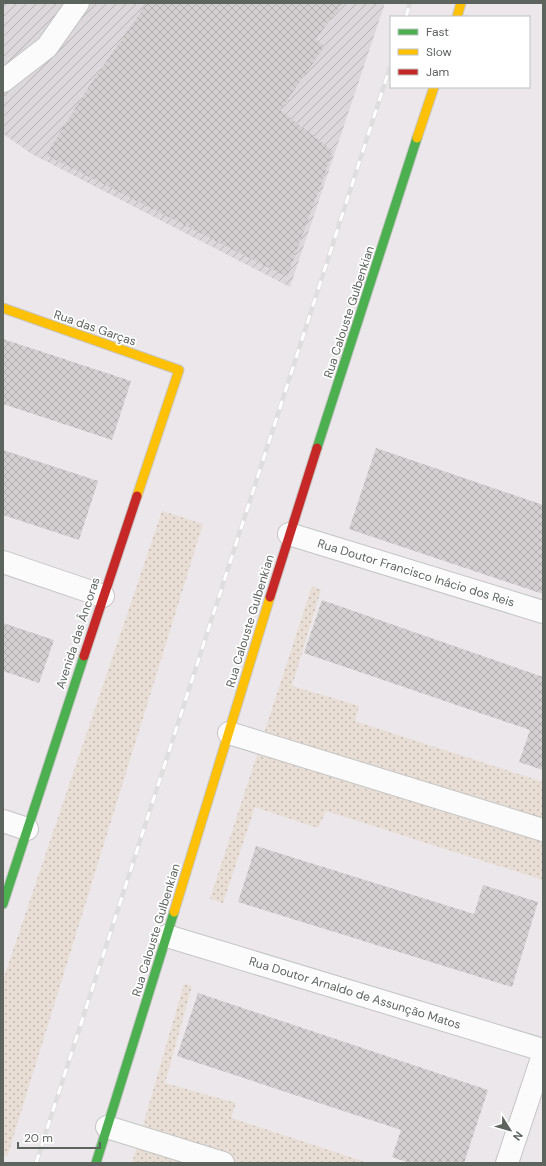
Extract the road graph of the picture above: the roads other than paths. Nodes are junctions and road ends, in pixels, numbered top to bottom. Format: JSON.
{"nodes":[{"id":1,"x":78,"y":3,"type":"edge"},
{"id":2,"x":461,"y":3,"type":"edge"},
{"id":3,"x":457,"y":16,"type":"edge"},
{"id":4,"x":3,"y":81,"type":"edge"},
{"id":5,"x":434,"y":88,"type":"edge"},
{"id":6,"x":3,"y":308,"type":"edge"},
{"id":7,"x":179,"y":370,"type":"joint"},
{"id":8,"x":289,"y":534,"type":"junction"},
{"id":9,"x":3,"y":562,"type":"edge"},
{"id":10,"x":103,"y":596,"type":"junction"},
{"id":11,"x":543,"y":612,"type":"edge"},
{"id":12,"x":229,"y":733,"type":"junction"},
{"id":13,"x":3,"y":821,"type":"edge"},
{"id":14,"x":27,"y":829,"type":"junction"},
{"id":15,"x":543,"y":830,"type":"edge"},
{"id":16,"x":3,"y":904,"type":"edge"},
{"id":17,"x":167,"y":936,"type":"junction"},
{"id":18,"x":543,"y":1050,"type":"edge"},
{"id":19,"x":543,"y":1055,"type":"edge"},
{"id":20,"x":107,"y":1127,"type":"junction"},
{"id":21,"x":96,"y":1163,"type":"edge"},
{"id":22,"x":223,"y":1163,"type":"edge"},
{"id":23,"x":507,"y":1163,"type":"edge"}],
"edges":[{"from":1,"to":4,"type":"street"},
{"from":2,"to":3,"type":"street"},
{"from":5,"to":8,"type":"street","name":"Rua Calouste Gulbenkian"},
{"from":6,"to":7,"type":"street","name":"Rua das Garças"},
{"from":7,"to":10,"type":"street","name":"Avenida das Âncoras"},
{"from":8,"to":11,"type":"street","name":"Rua Doutor Francisco Inácio dos Reis"},
{"from":8,"to":12,"type":"street","name":"Rua Calouste Gulbenkian"},
{"from":9,"to":10,"type":"street"},
{"from":10,"to":14,"type":"street","name":"Avenida das Âncoras"},
{"from":12,"to":15,"type":"street"},
{"from":12,"to":17,"type":"street","name":"Rua Calouste Gulbenkian"},
{"from":13,"to":14,"type":"street"},
{"from":14,"to":16,"type":"street","name":"Avenida das Âncoras"},
{"from":17,"to":18,"type":"street","name":"Rua Doutor Arnaldo de Assunção Matos"},
{"from":17,"to":20,"type":"street","name":"Rua Calouste Gulbenkian"},
{"from":19,"to":23,"type":"street"},
{"from":20,"to":21,"type":"street","name":"Rua Calouste Gulbenkian"},
{"from":20,"to":22,"type":"street"}]}
